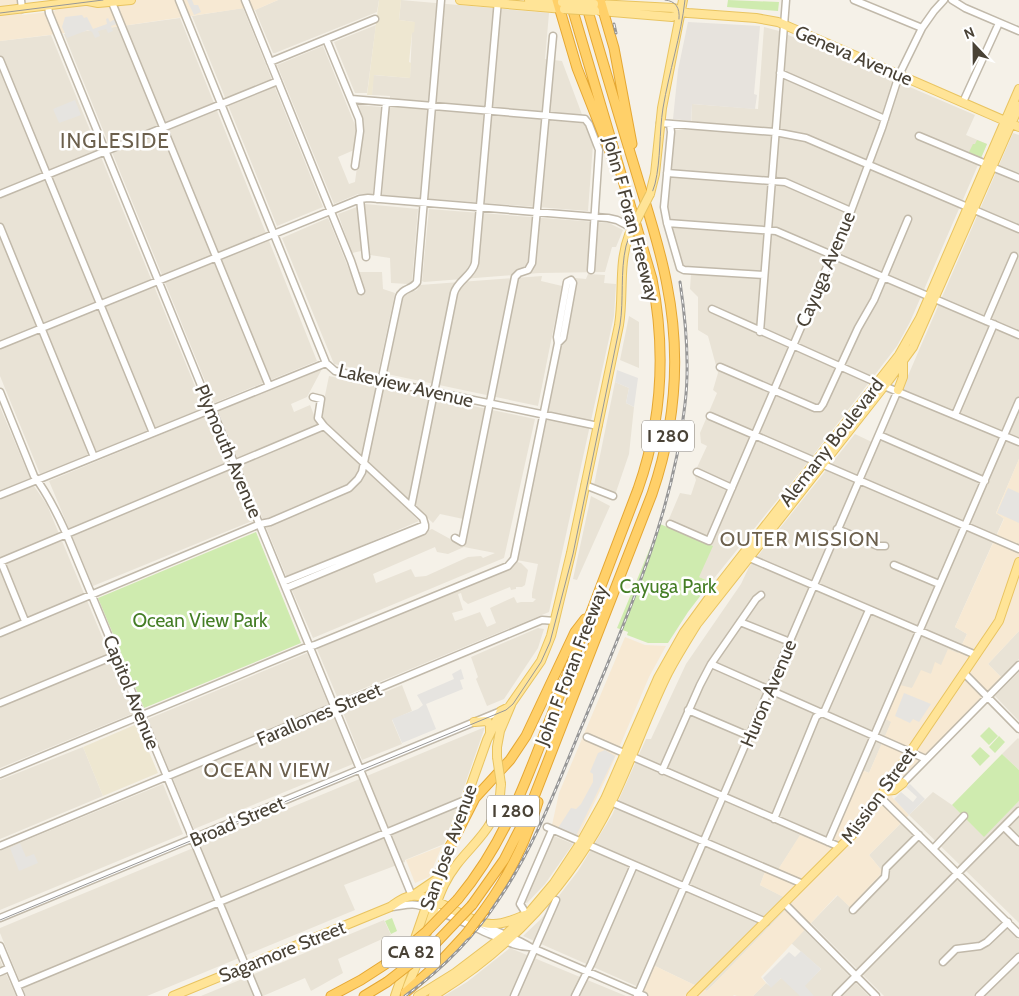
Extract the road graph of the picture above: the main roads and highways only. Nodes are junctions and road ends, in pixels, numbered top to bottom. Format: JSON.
{"nodes":[{"id":1,"x":90,"y":0,"type":"edge"},
{"id":2,"x":131,"y":0,"type":"edge"},
{"id":3,"x":460,"y":0,"type":"edge"},
{"id":4,"x":529,"y":0,"type":"edge"},
{"id":5,"x":679,"y":0,"type":"edge"},
{"id":6,"x":683,"y":0,"type":"edge"},
{"id":7,"x":111,"y":1,"type":"edge"},
{"id":8,"x":498,"y":2,"type":"edge"},
{"id":9,"x":561,"y":4,"type":"edge"},
{"id":10,"x":596,"y":5,"type":"edge"},
{"id":11,"x":0,"y":11,"type":"edge"},
{"id":12,"x":678,"y":12,"type":"junction"},
{"id":13,"x":1019,"y":89,"type":"edge"},
{"id":14,"x":1019,"y":106,"type":"edge"},
{"id":15,"x":1012,"y":124,"type":"edge"},
{"id":16,"x":640,"y":188,"type":"junction"},
{"id":17,"x":627,"y":192,"type":"junction"},
{"id":18,"x":932,"y":298,"type":"junction"},
{"id":19,"x":903,"y":362,"type":"junction"},
{"id":20,"x":881,"y":384,"type":"junction"},
{"id":21,"x":898,"y":390,"type":"road end"},
{"id":22,"x":1019,"y":562,"type":"edge"},
{"id":23,"x":591,"y":610,"type":"junction"},
{"id":24,"x":512,"y":704,"type":"junction"},
{"id":25,"x":501,"y":711,"type":"junction"},
{"id":26,"x":474,"y":722,"type":"road end"},
{"id":27,"x":500,"y":731,"type":"junction"},
{"id":28,"x":490,"y":734,"type":"junction"},
{"id":29,"x":553,"y":749,"type":"junction"},
{"id":30,"x":628,"y":756,"type":"junction"},
{"id":31,"x":903,"y":783,"type":"road end"},
{"id":32,"x":882,"y":794,"type":"junction"},
{"id":33,"x":584,"y":844,"type":"junction"},
{"id":34,"x":449,"y":849,"type":"junction"},
{"id":35,"x":437,"y":879,"type":"junction"},
{"id":36,"x":558,"y":887,"type":"junction"},
{"id":37,"x":412,"y":896,"type":"junction"},
{"id":38,"x":556,"y":900,"type":"road end"},
{"id":39,"x":428,"y":904,"type":"junction"},
{"id":40,"x":436,"y":906,"type":"junction"},
{"id":41,"x":527,"y":914,"type":"junction"},
{"id":42,"x":506,"y":938,"type":"junction"},
{"id":43,"x":429,"y":994,"type":"edge"},
{"id":44,"x":403,"y":995,"type":"edge"},
{"id":45,"x":173,"y":996,"type":"edge"},
{"id":46,"x":331,"y":996,"type":"edge"},
{"id":47,"x":364,"y":996,"type":"edge"},
{"id":48,"x":395,"y":996,"type":"edge"},
{"id":49,"x":418,"y":996,"type":"edge"},
{"id":50,"x":691,"y":996,"type":"edge"}],
"edges":[{"from":1,"to":7,"type":"main road"},
{"from":1,"to":11,"type":"main road"},
{"from":2,"to":7,"type":"main road"},
{"from":3,"to":8,"type":"main road","name":"Geneva Avenue"},
{"from":4,"to":9,"type":"main road","name":"Geneva Avenue"},
{"from":5,"to":12,"type":"main road","name":"San Jose Avenue"},
{"from":6,"to":12,"type":"main road","name":"San Jose Avenue"},
{"from":8,"to":9,"type":"main road","name":"Geneva Avenue"},
{"from":9,"to":10,"type":"main road","name":"Geneva Avenue","bridge":true},
{"from":9,"to":17,"type":"highway","name":"John F Foran Freeway","number":"I 280"},
{"from":9,"to":17,"type":"highway"},
{"from":10,"to":12,"type":"main road","name":"Geneva Avenue"},
{"from":10,"to":16,"type":"highway","name":"John F Foran Freeway","number":"I 280"},
{"from":10,"to":16,"type":"highway"},
{"from":12,"to":15,"type":"main road","name":"Geneva Avenue"},
{"from":12,"to":24,"type":"main road","name":"San Jose Avenue","bridge":true},
{"from":13,"to":15,"type":"main road","name":"Alemany Boulevard"},
{"from":14,"to":15,"type":"main road","name":"Alemany Boulevard"},
{"from":15,"to":18,"type":"main road","name":"Alemany Boulevard"},
{"from":16,"to":29,"type":"highway","name":"John F Foran Freeway","number":"I 280"},
{"from":17,"to":23,"type":"highway","name":"John F Foran Freeway","number":"I 280"},
{"from":18,"to":19,"type":"main road","name":"Alemany Boulevard"},
{"from":18,"to":20,"type":"main road","name":"Alemany Boulevard"},
{"from":19,"to":20,"type":"main road","name":"Alemany Boulevard"},
{"from":19,"to":21,"type":"main road"},
{"from":20,"to":30,"type":"main road","name":"Alemany Boulevard"},
{"from":22,"to":32,"type":"main road","name":"Mission Street"},
{"from":23,"to":34,"type":"highway"},
{"from":23,"to":46,"type":"highway","name":"John F Foran Freeway","number":"I 280","bridge":true},
{"from":24,"to":25,"type":"main road","name":"San Jose Avenue"},
{"from":24,"to":27,"type":"main road","name":"San Jose Avenue"},
{"from":25,"to":27,"type":"main road"},
{"from":25,"to":28,"type":"main road","name":"San Jose Avenue"},
{"from":26,"to":28,"type":"main road"},
{"from":27,"to":40,"type":"main road","name":"San Jose Avenue","bridge":true},
{"from":28,"to":34,"type":"main road","name":"San Jose Avenue"},
{"from":29,"to":44,"type":"highway","bridge":true},
{"from":29,"to":47,"type":"highway","name":"John F Foran Freeway","number":"I 280","bridge":true},
{"from":30,"to":33,"type":"main road","name":"Alemany Boulevard"},
{"from":30,"to":33,"type":"main road","name":"Alemany Boulevard"},
{"from":31,"to":32,"type":"main road"},
{"from":32,"to":50,"type":"main road","name":"Mission Street"},
{"from":33,"to":36,"type":"main road","name":"Alemany Boulevard"},
{"from":33,"to":41,"type":"main road","name":"Alemany Boulevard"},
{"from":34,"to":35,"type":"main road","name":"San Jose Avenue","number":"CA 82"},
{"from":35,"to":37,"type":"main road","name":"Sagamore Street"},
{"from":35,"to":39,"type":"main road","name":"San Jose Avenue","number":"CA 82"},
{"from":36,"to":38,"type":"main road"},
{"from":36,"to":42,"type":"main road","name":"Alemany Boulevard"},
{"from":37,"to":39,"type":"main road"},
{"from":37,"to":45,"type":"main road","name":"Sagamore Street"},
{"from":39,"to":40,"type":"main road"},
{"from":39,"to":48,"type":"main road","name":"San Jose Avenue","number":"CA 82"},
{"from":40,"to":41,"type":"main road"},
{"from":40,"to":44,"type":"main road","name":"San Jose Avenue"},
{"from":41,"to":42,"type":"main road","name":"Alemany Boulevard"},
{"from":42,"to":43,"type":"main road","name":"Alemany Boulevard"},
{"from":43,"to":44,"type":"main road"},
{"from":43,"to":49,"type":"main road","name":"Alemany Boulevard"}]}
